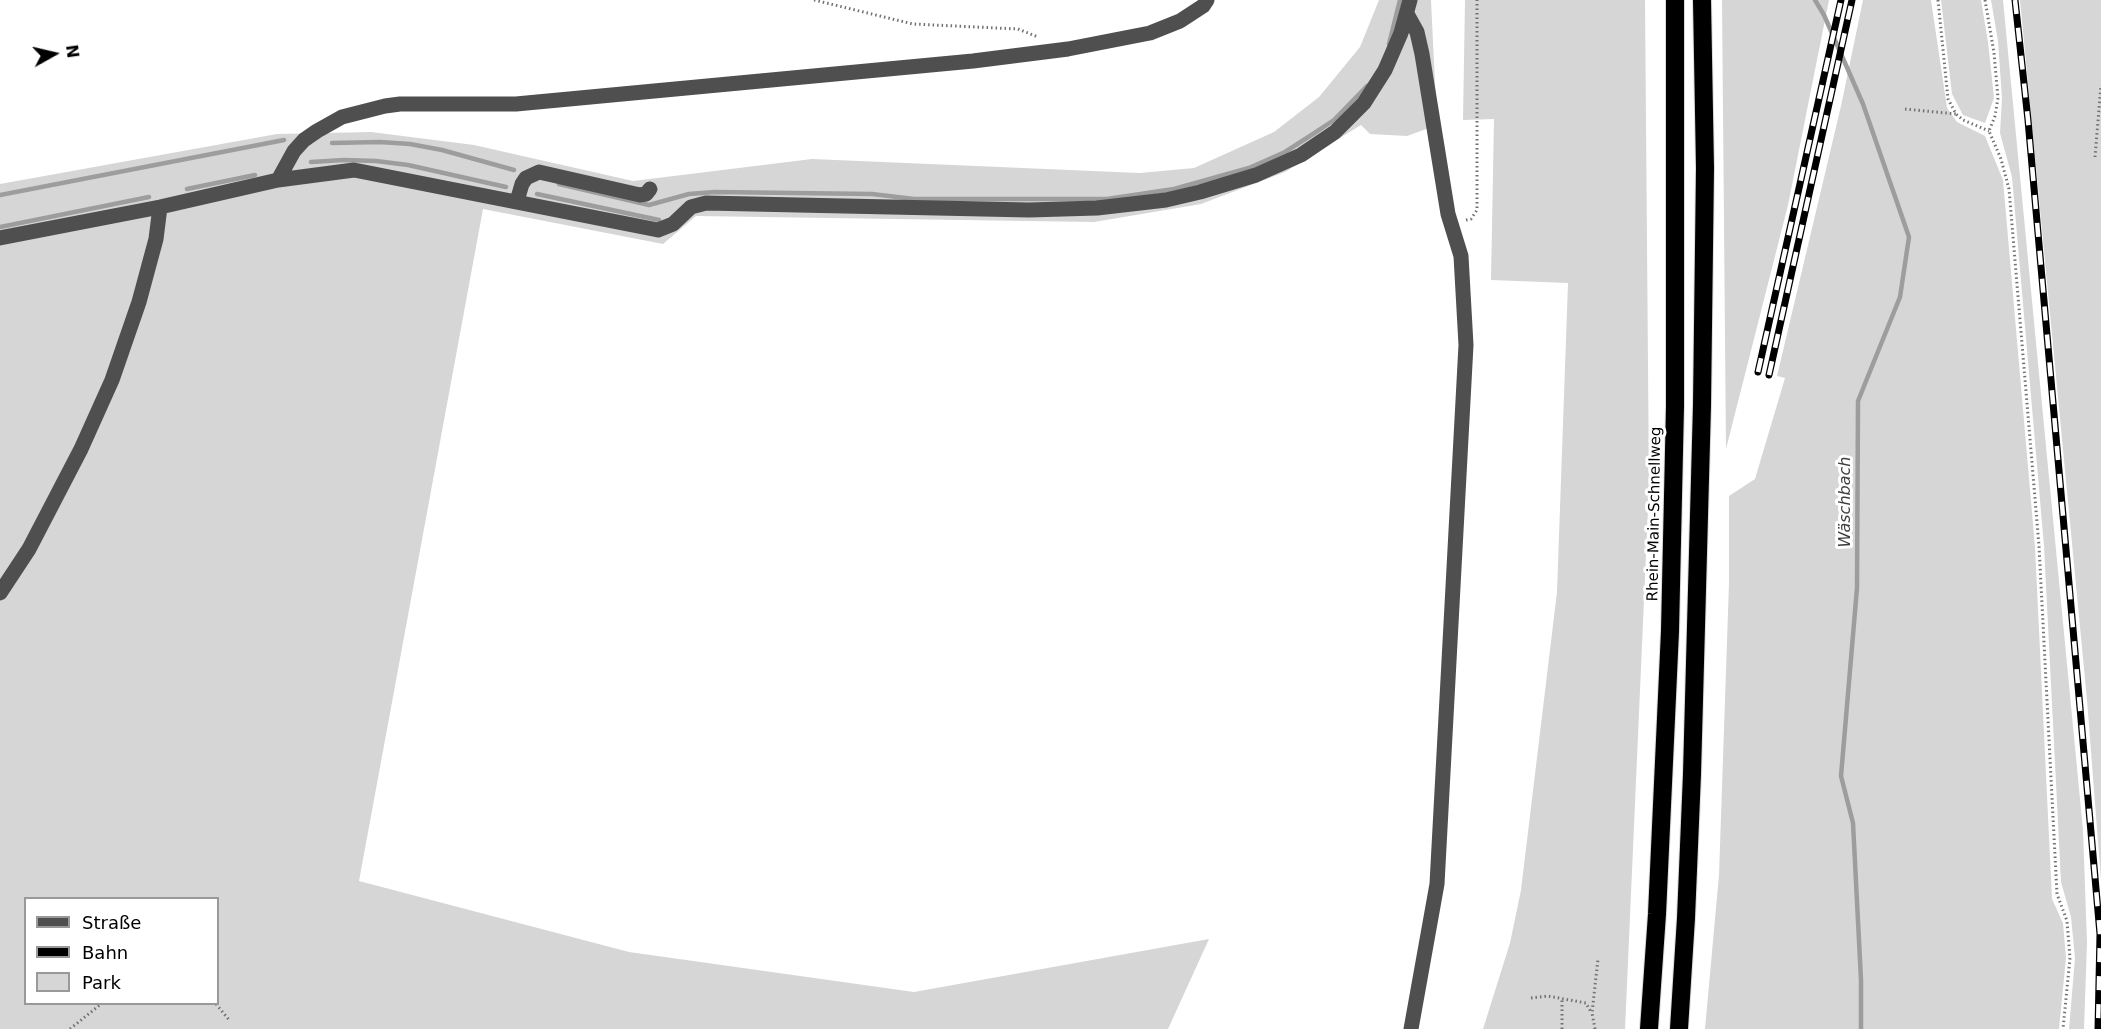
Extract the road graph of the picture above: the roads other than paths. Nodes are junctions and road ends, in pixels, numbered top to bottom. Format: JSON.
{"nodes":[{"id":1,"x":1207,"y":0,"type":"edge"},
{"id":2,"x":1675,"y":0,"type":"edge"},
{"id":3,"x":1702,"y":0,"type":"edge"},
{"id":4,"x":1409,"y":7,"type":"edge"},
{"id":5,"x":278,"y":180,"type":"junction"},
{"id":6,"x":650,"y":189,"type":"dead end"},
{"id":7,"x":517,"y":201,"type":"junction"},
{"id":8,"x":160,"y":207,"type":"junction"},
{"id":9,"x":0,"y":238,"type":"edge"},
{"id":10,"x":0,"y":593,"type":"edge"},
{"id":11,"x":1411,"y":1029,"type":"edge"},
{"id":12,"x":1649,"y":1029,"type":"edge"},
{"id":13,"x":1678,"y":1029,"type":"edge"}],
"edges":[{"from":1,"to":5,"type":"lane"},
{"from":2,"to":12,"type":"highway","name":"Rhein-Main-Schnellweg"},
{"from":3,"to":13,"type":"highway"},
{"from":4,"to":7,"type":"lane"},
{"from":4,"to":11,"type":"lane"},
{"from":5,"to":7,"type":"lane"},
{"from":5,"to":8,"type":"lane"},
{"from":6,"to":7,"type":"lane"},
{"from":8,"to":9,"type":"lane"},
{"from":8,"to":10,"type":"lane"}]}
